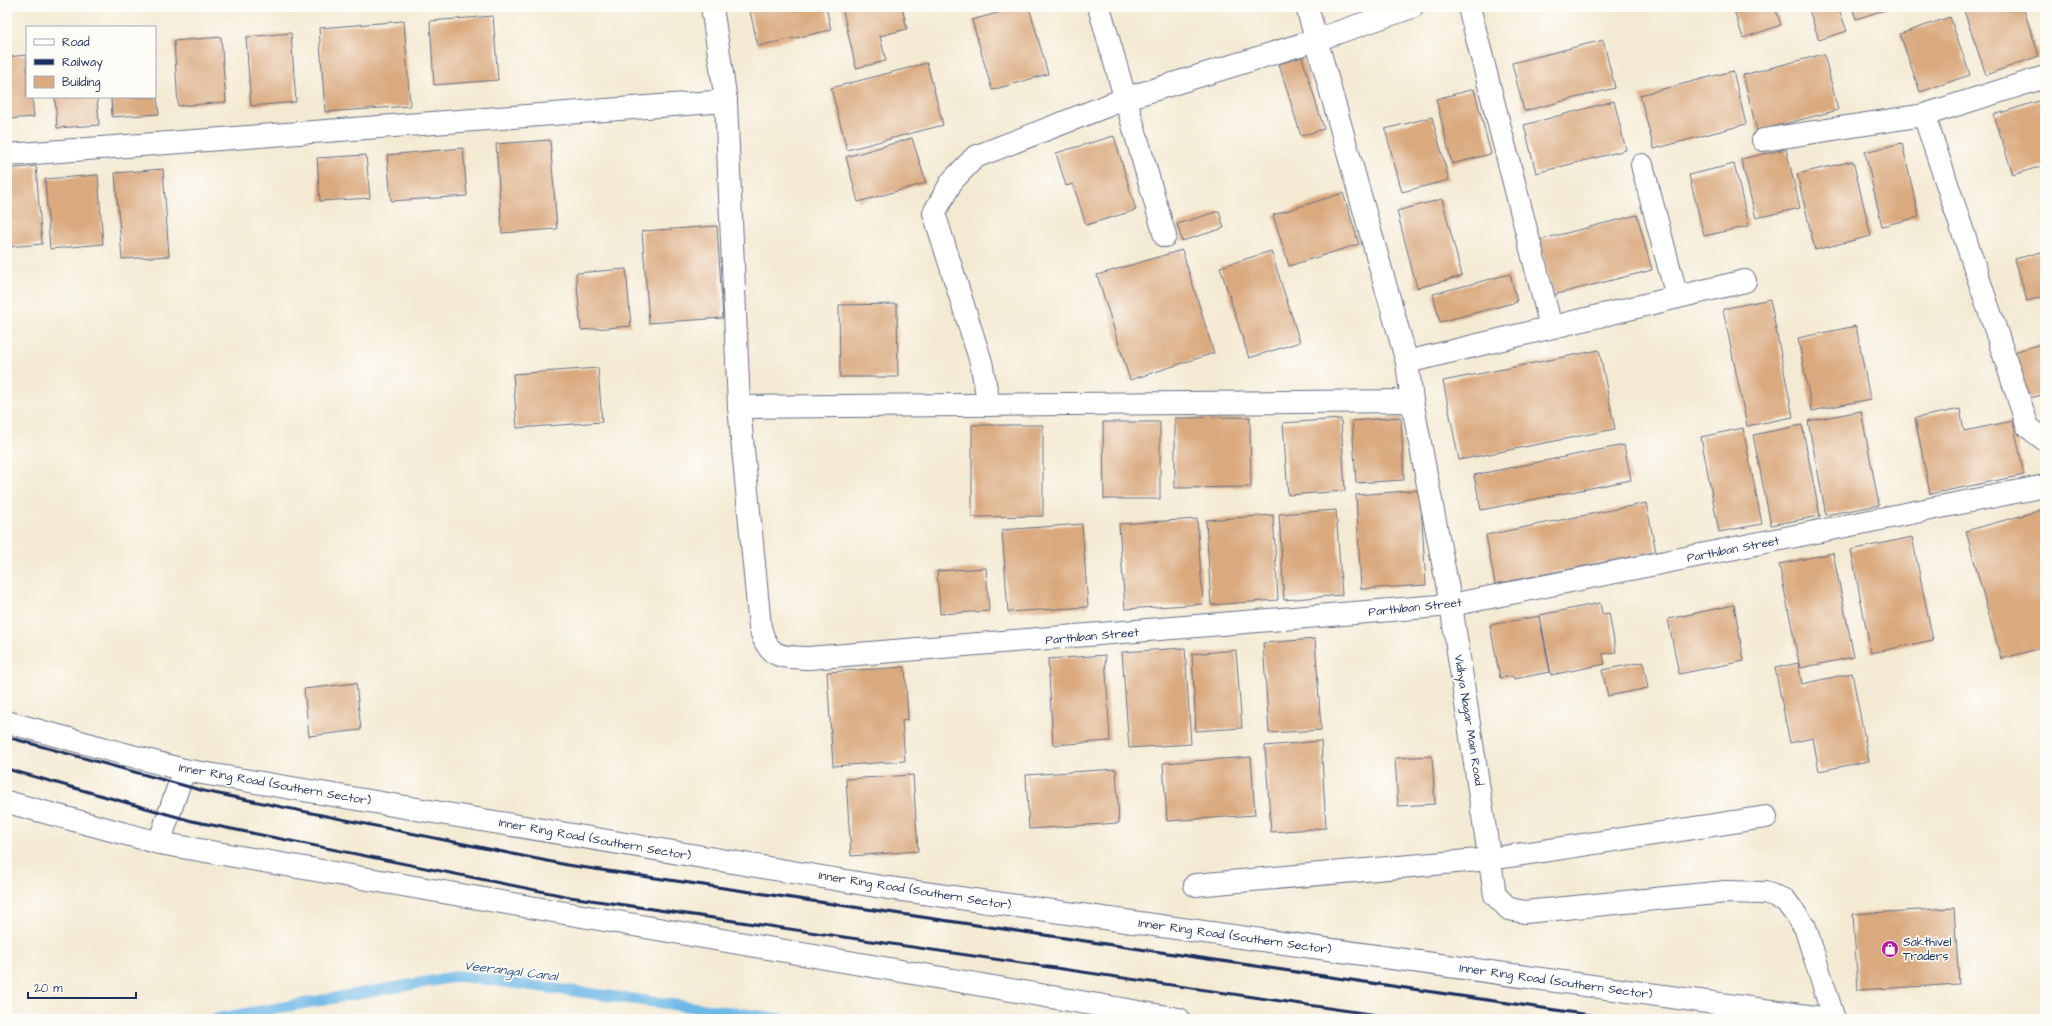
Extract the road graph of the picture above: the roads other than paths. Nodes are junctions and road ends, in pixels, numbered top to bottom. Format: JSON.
{"nodes":[{"id":1,"x":712,"y":7,"type":"edge"},
{"id":2,"x":1099,"y":7,"type":"edge"},
{"id":3,"x":1307,"y":7,"type":"edge"},
{"id":4,"x":1412,"y":7,"type":"edge"},
{"id":5,"x":1469,"y":7,"type":"edge"},
{"id":6,"x":1316,"y":40,"type":"junction"},
{"id":7,"x":2045,"y":77,"type":"edge"},
{"id":8,"x":1127,"y":98,"type":"junction"},
{"id":9,"x":726,"y":101,"type":"junction"},
{"id":10,"x":1924,"y":115,"type":"junction"},
{"id":11,"x":1763,"y":140,"type":"dead end"},
{"id":12,"x":7,"y":155,"type":"edge"},
{"id":13,"x":1642,"y":165,"type":"dead end"},
{"id":14,"x":1165,"y":236,"type":"dead end"},
{"id":15,"x":1745,"y":281,"type":"dead end"},
{"id":16,"x":1677,"y":297,"type":"junction"},
{"id":17,"x":1552,"y":327,"type":"junction"},
{"id":18,"x":1407,"y":362,"type":"junction"},
{"id":19,"x":1412,"y":401,"type":"junction"},
{"id":20,"x":989,"y":405,"type":"junction"},
{"id":21,"x":739,"y":407,"type":"junction"},
{"id":22,"x":2045,"y":440,"type":"edge"},
{"id":23,"x":2045,"y":486,"type":"edge"},
{"id":24,"x":1452,"y":605,"type":"junction"},
{"id":25,"x":7,"y":722,"type":"edge"},
{"id":26,"x":184,"y":770,"type":"junction"},
{"id":27,"x":7,"y":802,"type":"edge"},
{"id":28,"x":1766,"y":817,"type":"dead end"},
{"id":29,"x":159,"y":843,"type":"junction"},
{"id":30,"x":1490,"y":859,"type":"junction"},
{"id":31,"x":1195,"y":885,"type":"dead end"},
{"id":32,"x":1179,"y":1019,"type":"edge"},
{"id":33,"x":1830,"y":1019,"type":"edge"},
{"id":34,"x":1834,"y":1019,"type":"edge"}],
"edges":[{"from":1,"to":9,"type":"street"},
{"from":2,"to":8,"type":"street"},
{"from":3,"to":6,"type":"street","name":"Vidhya Nagar Main Road"},
{"from":4,"to":6,"type":"street"},
{"from":5,"to":17,"type":"street"},
{"from":6,"to":8,"type":"street"},
{"from":6,"to":18,"type":"street","name":"Vidhya Nagar Main Road"},
{"from":7,"to":10,"type":"street"},
{"from":8,"to":14,"type":"street"},
{"from":8,"to":20,"type":"street"},
{"from":9,"to":12,"type":"street"},
{"from":9,"to":21,"type":"street"},
{"from":10,"to":11,"type":"street"},
{"from":10,"to":22,"type":"street"},
{"from":13,"to":16,"type":"street"},
{"from":15,"to":16,"type":"street"},
{"from":16,"to":17,"type":"street"},
{"from":17,"to":18,"type":"street"},
{"from":18,"to":19,"type":"street","name":"Vidhya Nagar Main Road"},
{"from":19,"to":20,"type":"street"},
{"from":19,"to":24,"type":"street","name":"Vidhya Nagar Main Road"},
{"from":20,"to":21,"type":"street"},
{"from":21,"to":24,"type":"street","name":"Parthiban Street"},
{"from":23,"to":24,"type":"street","name":"Parthiban Street"},
{"from":24,"to":30,"type":"street","name":"Vidhya Nagar Main Road"},
{"from":25,"to":26,"type":"street","name":"Inner Ring Road (Southern Sector)"},
{"from":26,"to":29,"type":"street"},
{"from":26,"to":33,"type":"street","name":"Inner Ring Road (Southern Sector)"},
{"from":27,"to":29,"type":"street"},
{"from":28,"to":30,"type":"street"},
{"from":29,"to":32,"type":"street"},
{"from":30,"to":31,"type":"street"},
{"from":30,"to":34,"type":"street","name":"Vidhya Nagar Main Road"}]}
